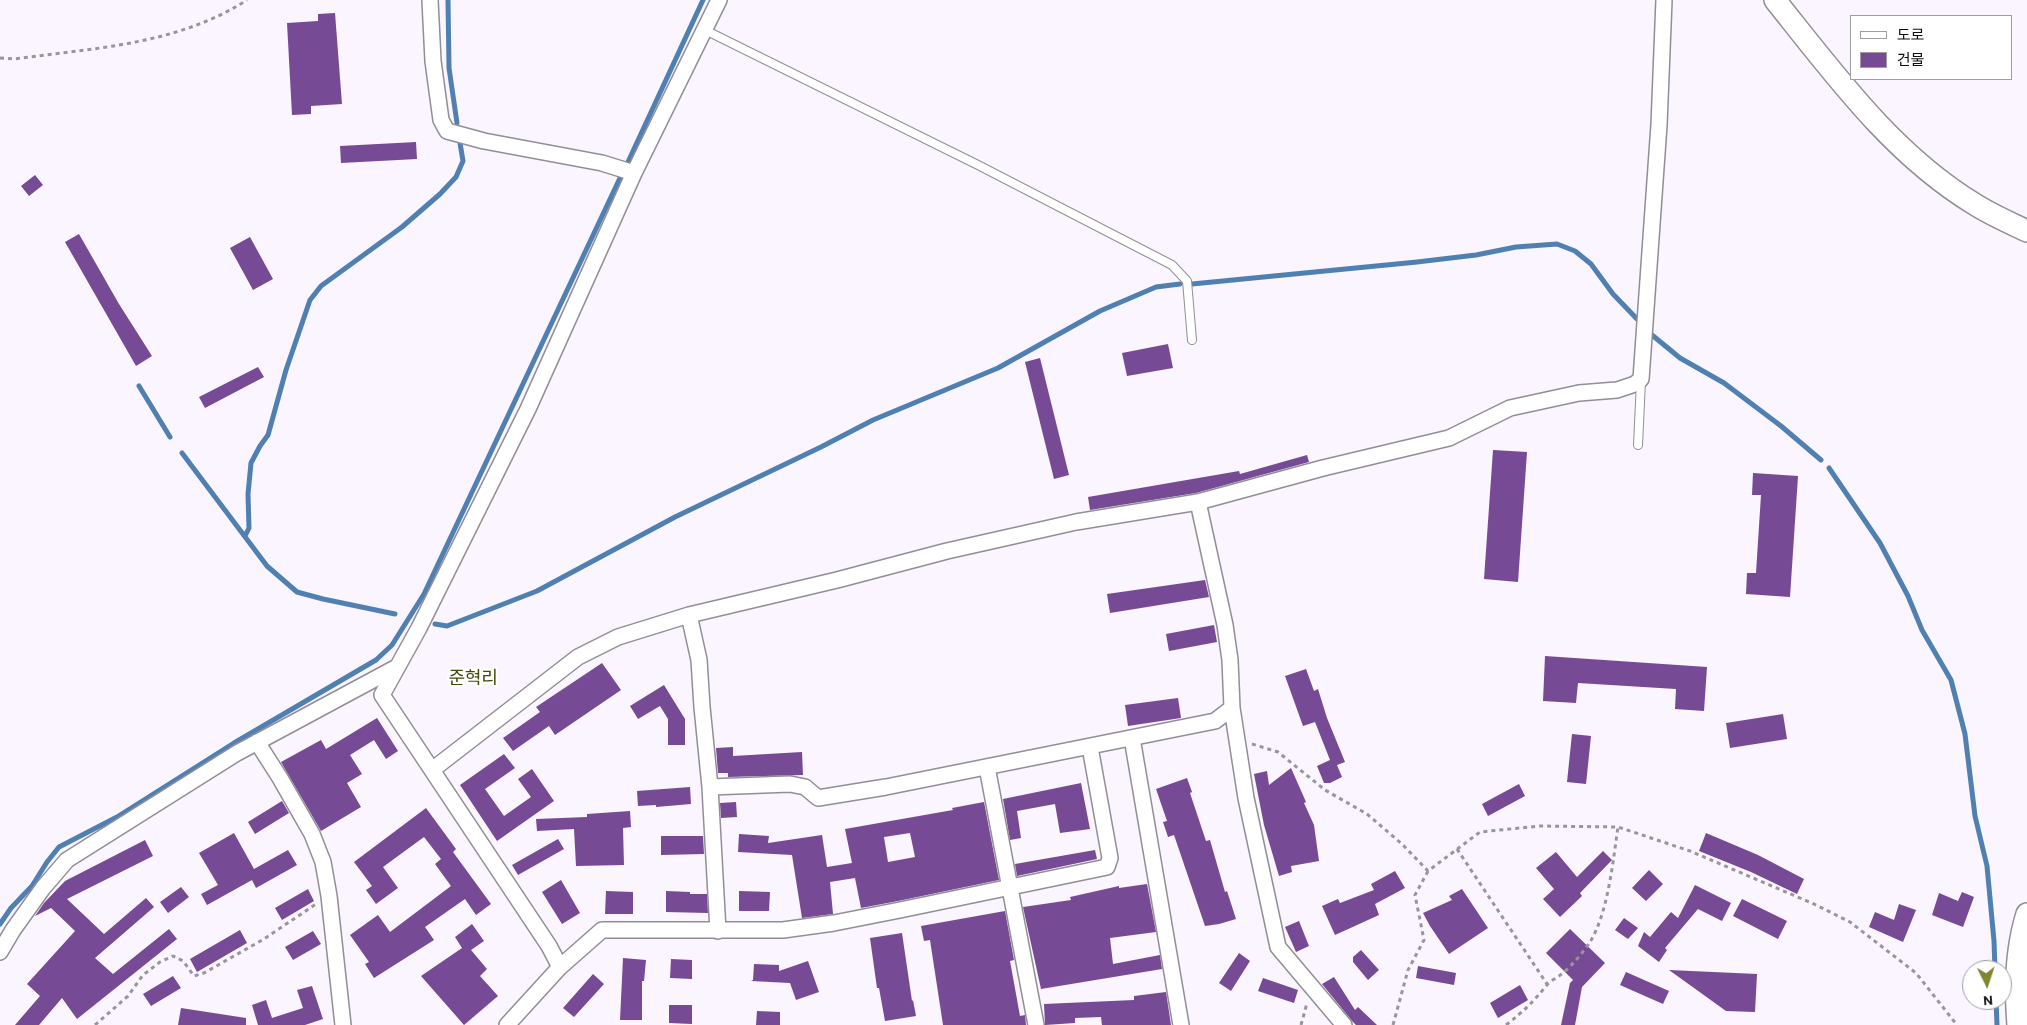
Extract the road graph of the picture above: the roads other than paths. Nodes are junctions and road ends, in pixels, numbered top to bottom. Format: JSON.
{"nodes":[{"id":1,"x":430,"y":0,"type":"edge"},
{"id":2,"x":719,"y":0,"type":"edge"},
{"id":3,"x":1664,"y":0,"type":"edge"},
{"id":4,"x":1775,"y":0,"type":"edge"},
{"id":5,"x":705,"y":30,"type":"junction"},
{"id":6,"x":634,"y":173,"type":"junction"},
{"id":7,"x":2027,"y":231,"type":"edge"},
{"id":8,"x":1192,"y":340,"type":"dead end"},
{"id":9,"x":1641,"y":379,"type":"junction"},
{"id":10,"x":1638,"y":445,"type":"dead end"},
{"id":11,"x":1198,"y":502,"type":"junction"},
{"id":12,"x":689,"y":614,"type":"junction"},
{"id":13,"x":397,"y":667,"type":"junction"},
{"id":14,"x":1232,"y":708,"type":"junction"},
{"id":15,"x":1132,"y":738,"type":"junction"},
{"id":16,"x":257,"y":742,"type":"junction"},
{"id":17,"x":1090,"y":747,"type":"junction"},
{"id":18,"x":987,"y":767,"type":"junction"},
{"id":19,"x":432,"y":770,"type":"junction"},
{"id":20,"x":710,"y":787,"type":"junction"},
{"id":21,"x":1010,"y":887,"type":"junction"},
{"id":22,"x":2027,"y":914,"type":"edge"},
{"id":23,"x":718,"y":931,"type":"junction"},
{"id":24,"x":0,"y":952,"type":"edge"},
{"id":25,"x":560,"y":967,"type":"junction"},
{"id":26,"x":343,"y":1025,"type":"edge"},
{"id":27,"x":507,"y":1025,"type":"edge"},
{"id":28,"x":1036,"y":1025,"type":"edge"},
{"id":29,"x":1180,"y":1025,"type":"edge"},
{"id":30,"x":1344,"y":1025,"type":"edge"},
{"id":31,"x":2018,"y":1025,"type":"edge"}],
"edges":[{"from":1,"to":6,"type":"street"},
{"from":2,"to":5,"type":"street"},
{"from":3,"to":9,"type":"street"},
{"from":4,"to":7,"type":"main road"},
{"from":5,"to":6,"type":"street"},
{"from":5,"to":8,"type":"lane"},
{"from":6,"to":13,"type":"street"},
{"from":9,"to":10,"type":"lane"},
{"from":9,"to":11,"type":"street"},
{"from":11,"to":12,"type":"street"},
{"from":11,"to":14,"type":"street"},
{"from":12,"to":19,"type":"street"},
{"from":12,"to":20,"type":"street"},
{"from":13,"to":16,"type":"street"},
{"from":13,"to":19,"type":"street"},
{"from":14,"to":15,"type":"street"},
{"from":14,"to":30,"type":"street"},
{"from":15,"to":17,"type":"street"},
{"from":15,"to":29,"type":"street"},
{"from":16,"to":24,"type":"street"},
{"from":16,"to":26,"type":"street"},
{"from":17,"to":18,"type":"street"},
{"from":17,"to":21,"type":"street"},
{"from":18,"to":20,"type":"street"},
{"from":18,"to":21,"type":"street"},
{"from":19,"to":25,"type":"street"},
{"from":20,"to":23,"type":"street"},
{"from":21,"to":23,"type":"street"},
{"from":21,"to":28,"type":"street"},
{"from":22,"to":31,"type":"main road"},
{"from":23,"to":25,"type":"street"},
{"from":25,"to":27,"type":"street"}]}
